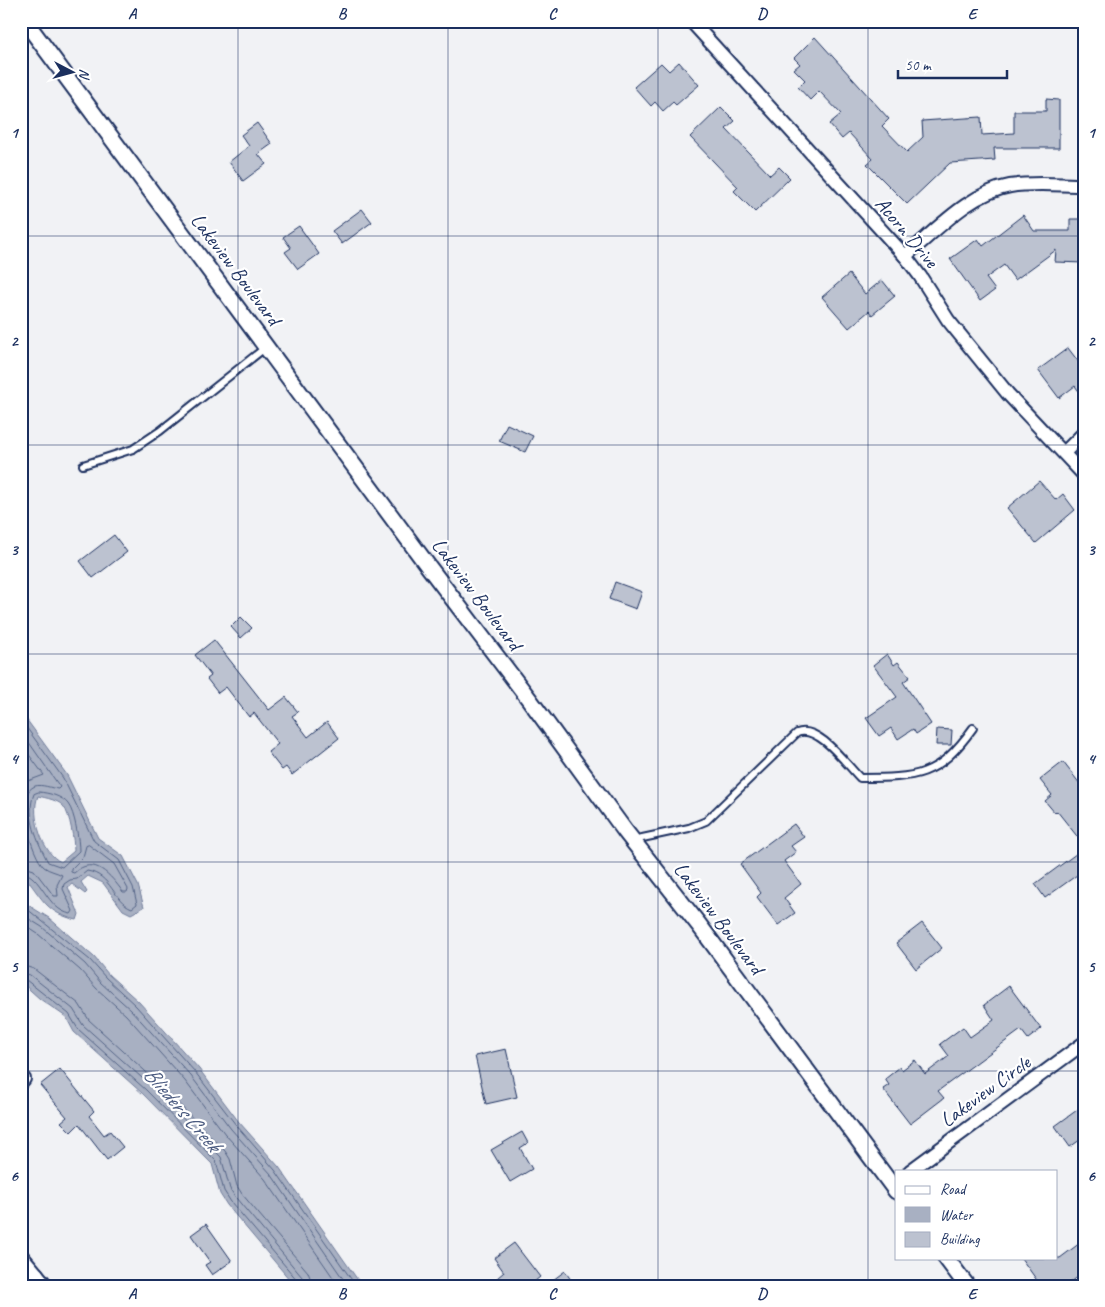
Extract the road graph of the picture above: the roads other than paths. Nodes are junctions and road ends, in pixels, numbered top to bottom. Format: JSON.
{"nodes":[{"id":1,"x":25,"y":21,"type":"edge"},
{"id":2,"x":691,"y":21,"type":"edge"},
{"id":3,"x":1084,"y":185,"type":"edge"},
{"id":4,"x":905,"y":256,"type":"junction"},
{"id":5,"x":267,"y":347,"type":"junction"},
{"id":6,"x":1084,"y":433,"type":"edge"},
{"id":7,"x":1064,"y":453,"type":"junction"},
{"id":8,"x":83,"y":465,"type":"dead end"},
{"id":9,"x":1084,"y":475,"type":"edge"},
{"id":10,"x":973,"y":728,"type":"dead end"},
{"id":11,"x":632,"y":840,"type":"junction"},
{"id":12,"x":1084,"y":1043,"type":"edge"},
{"id":13,"x":911,"y":1170,"type":"edge"},
{"id":14,"x":895,"y":1185,"type":"edge"},
{"id":15,"x":21,"y":1255,"type":"edge"},
{"id":16,"x":948,"y":1260,"type":"edge"},
{"id":17,"x":37,"y":1274,"type":"junction"},
{"id":18,"x":23,"y":1286,"type":"edge"},
{"id":19,"x":47,"y":1286,"type":"edge"},
{"id":20,"x":967,"y":1286,"type":"edge"}],
"edges":[{"from":1,"to":5,"type":"street","name":"Lakeview Boulevard"},
{"from":2,"to":4,"type":"street","name":"Acorn Drive"},
{"from":3,"to":4,"type":"street"},
{"from":4,"to":7,"type":"street","name":"Acorn Drive"},
{"from":5,"to":8,"type":"lane"},
{"from":5,"to":11,"type":"street","name":"Lakeview Boulevard"},
{"from":6,"to":7,"type":"street"},
{"from":7,"to":9,"type":"street","name":"Acorn Drive"},
{"from":10,"to":11,"type":"lane"},
{"from":11,"to":14,"type":"street","name":"Lakeview Boulevard"},
{"from":12,"to":13,"type":"street","name":"Lakeview Circle"},
{"from":15,"to":17,"type":"street"},
{"from":16,"to":20,"type":"street"},
{"from":17,"to":18,"type":"street"},
{"from":17,"to":19,"type":"street"}]}
